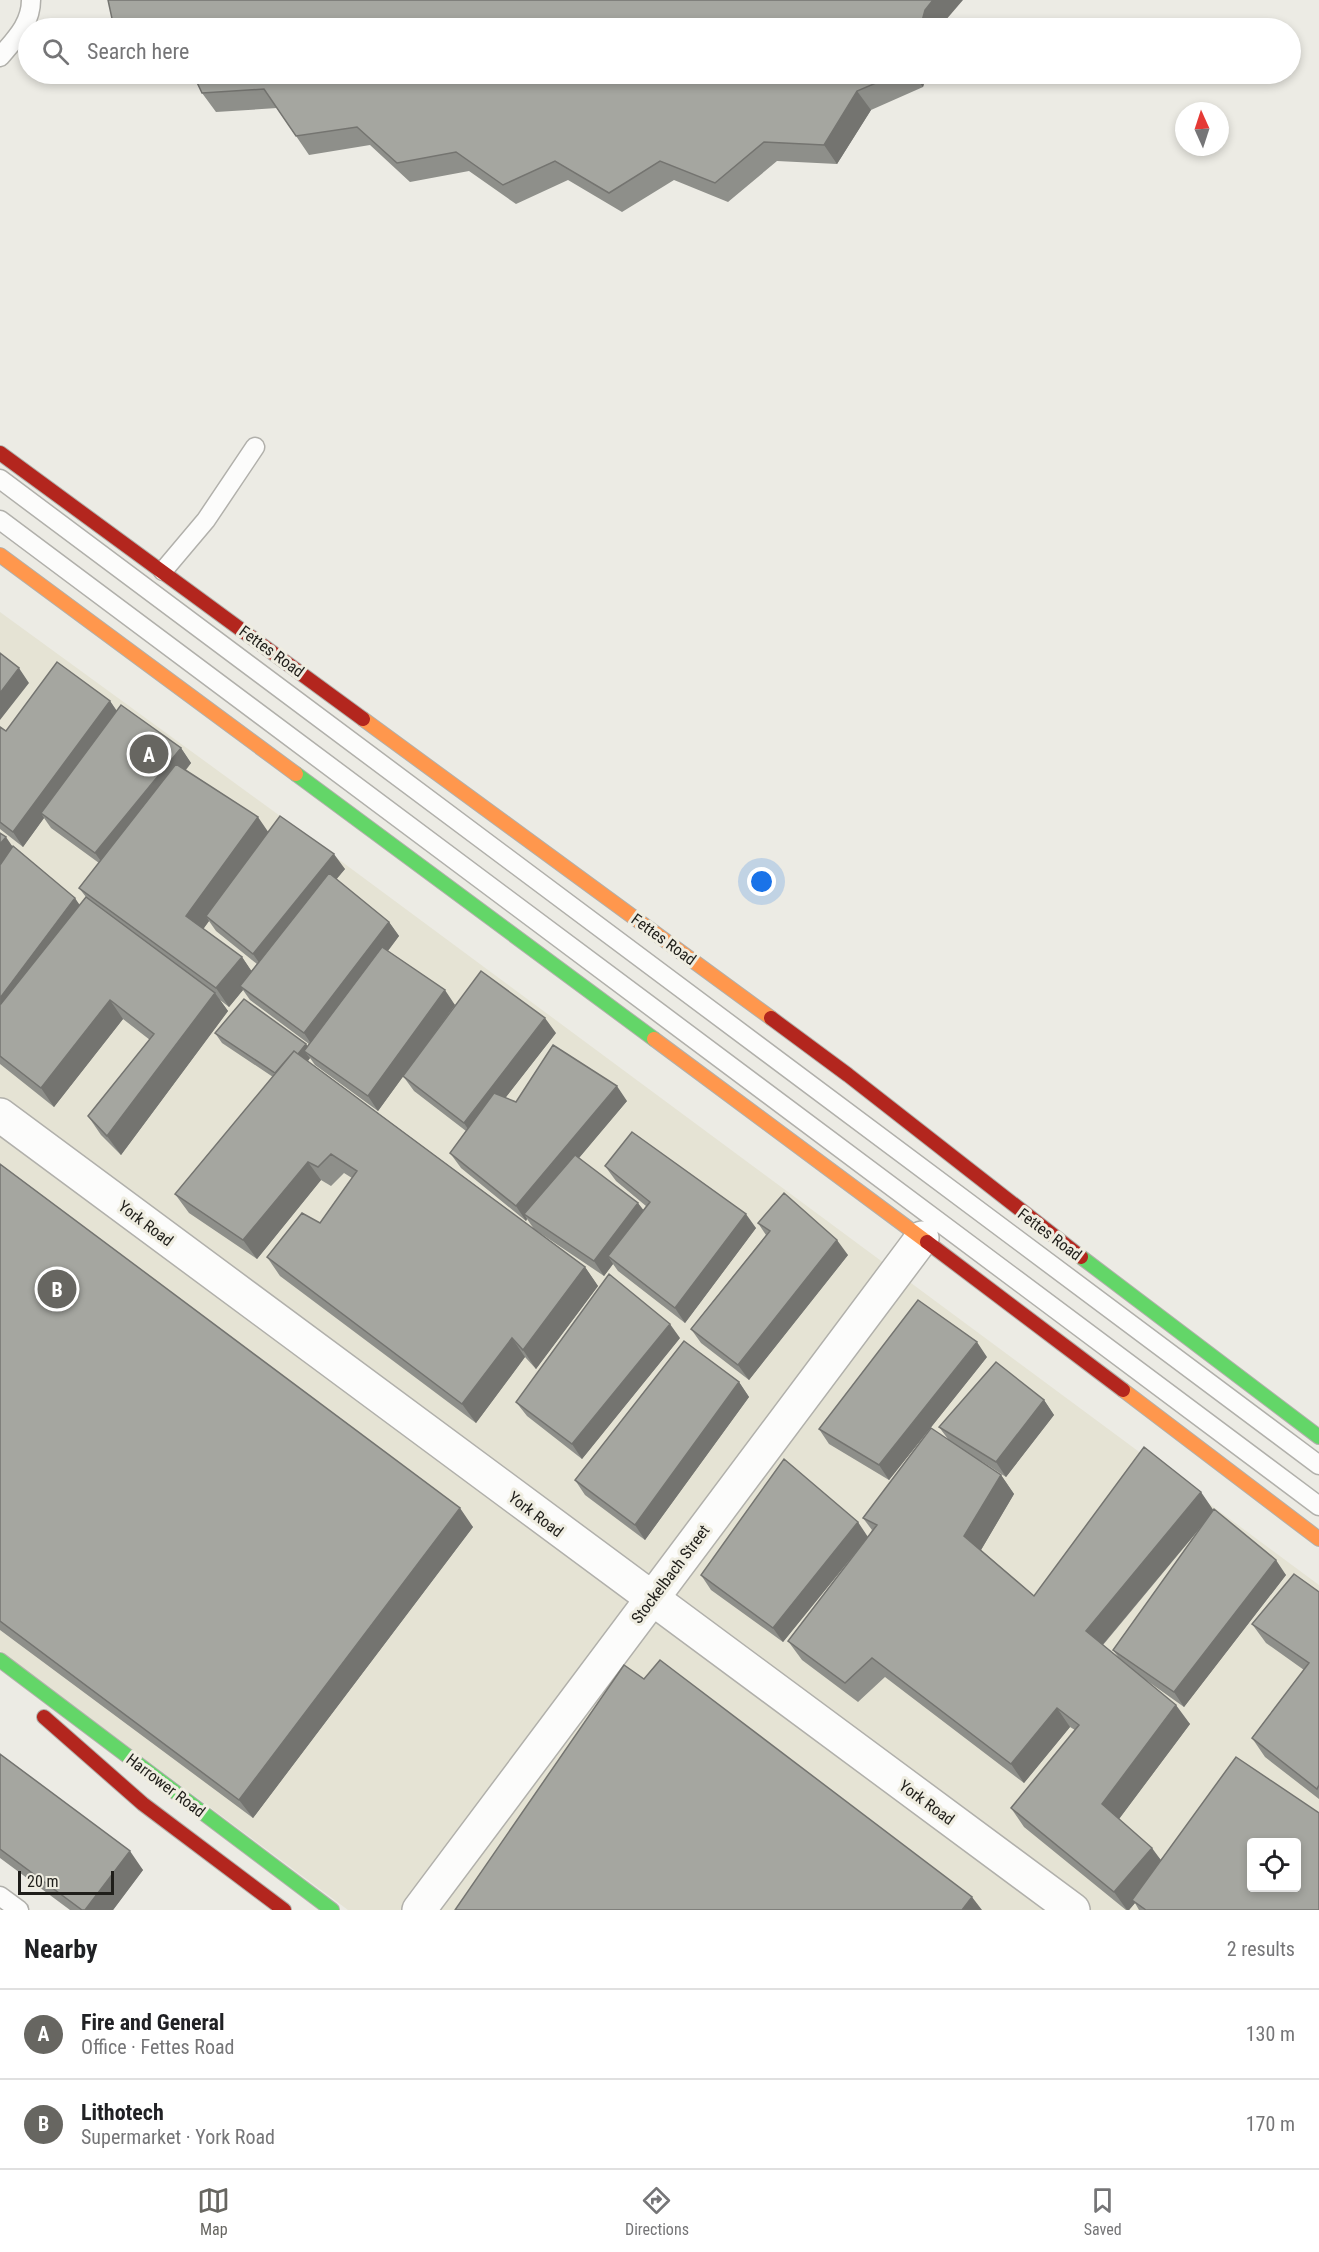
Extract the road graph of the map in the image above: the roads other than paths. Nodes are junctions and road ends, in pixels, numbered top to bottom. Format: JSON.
{"nodes":[{"id":1,"x":31,"y":0,"type":"edge"},
{"id":2,"x":29,"y":18,"type":"edge"},
{"id":3,"x":18,"y":35,"type":"edge"},
{"id":4,"x":0,"y":57,"type":"edge"},
{"id":5,"x":255,"y":447,"type":"dead end"},
{"id":6,"x":0,"y":453,"type":"edge"},
{"id":7,"x":0,"y":479,"type":"edge"},
{"id":8,"x":0,"y":520,"type":"edge"},
{"id":9,"x":0,"y":555,"type":"edge"},
{"id":10,"x":163,"y":572,"type":"junction"},
{"id":11,"x":0,"y":1115,"type":"edge"},
{"id":12,"x":922,"y":1238,"type":"junction"},
{"id":13,"x":1319,"y":1437,"type":"edge"},
{"id":14,"x":1319,"y":1465,"type":"edge"},
{"id":15,"x":1319,"y":1506,"type":"edge"},
{"id":16,"x":1319,"y":1539,"type":"edge"},
{"id":17,"x":651,"y":1599,"type":"junction"},
{"id":18,"x":0,"y":1660,"type":"edge"},
{"id":19,"x":28,"y":1705,"type":"dead end"},
{"id":20,"x":0,"y":1896,"type":"edge"},
{"id":21,"x":19,"y":1910,"type":"edge"},
{"id":22,"x":284,"y":1910,"type":"edge"},
{"id":23,"x":332,"y":1910,"type":"edge"},
{"id":24,"x":419,"y":1910,"type":"edge"},
{"id":25,"x":1073,"y":1910,"type":"edge"}],
"edges":[{"from":1,"to":2,"type":"lane"},
{"from":3,"to":4,"type":"lane"},
{"from":5,"to":10,"type":"lane"},
{"from":6,"to":10,"type":"street","name":"Fettes Road"},
{"from":7,"to":14,"type":"lane"},
{"from":8,"to":15,"type":"lane"},
{"from":9,"to":12,"type":"street"},
{"from":10,"to":13,"type":"street","name":"Fettes Road"},
{"from":11,"to":17,"type":"street","name":"York Road"},
{"from":12,"to":16,"type":"street"},
{"from":12,"to":17,"type":"street","name":"Stockelbach Street"},
{"from":17,"to":24,"type":"street","name":"Stockelbach Street"},
{"from":17,"to":25,"type":"street","name":"York Road"},
{"from":18,"to":23,"type":"street","name":"Harrower Road"},
{"from":19,"to":22,"type":"street","name":"Harrower Road"},
{"from":20,"to":21,"type":"lane"}]}
